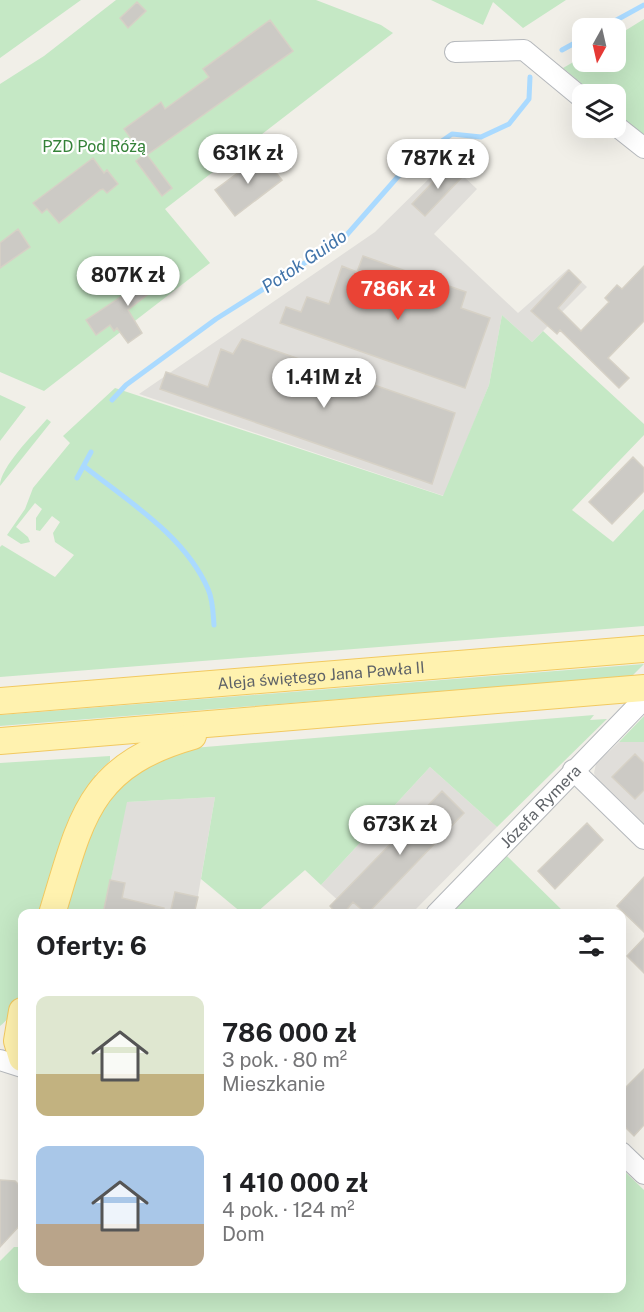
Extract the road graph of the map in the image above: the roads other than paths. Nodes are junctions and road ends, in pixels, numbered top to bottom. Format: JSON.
{"nodes":[{"id":1,"x":454,"y":52,"type":"dead end"},
{"id":2,"x":572,"y":90,"type":"edge"},
{"id":3,"x":626,"y":134,"type":"edge"},
{"id":4,"x":644,"y":148,"type":"edge"},
{"id":5,"x":644,"y":649,"type":"edge"},
{"id":6,"x":644,"y":688,"type":"edge"},
{"id":7,"x":644,"y":699,"type":"edge"},
{"id":8,"x":0,"y":701,"type":"edge"},
{"id":9,"x":258,"y":721,"type":"junction"},
{"id":10,"x":0,"y":741,"type":"edge"},
{"id":11,"x":573,"y":770,"type":"junction"},
{"id":12,"x":644,"y":839,"type":"edge"},
{"id":13,"x":54,"y":909,"type":"edge"},
{"id":14,"x":441,"y":909,"type":"edge"},
{"id":15,"x":18,"y":1013,"type":"edge"},
{"id":16,"x":0,"y":1032,"type":"edge"},
{"id":17,"x":0,"y":1060,"type":"edge"},
{"id":18,"x":18,"y":1066,"type":"edge"},
{"id":19,"x":626,"y":1157,"type":"edge"},
{"id":20,"x":644,"y":1174,"type":"edge"}],
"edges":[{"from":1,"to":2,"type":"street"},
{"from":3,"to":4,"type":"street"},
{"from":5,"to":8,"type":"main road","name":"Aleja świętego Jana Pawła II"},
{"from":6,"to":9,"type":"main road"},
{"from":7,"to":11,"type":"street","name":"Józefa Rymera"},
{"from":9,"to":10,"type":"main road"},
{"from":9,"to":13,"type":"main road"},
{"from":11,"to":12,"type":"street"},
{"from":11,"to":14,"type":"street","name":"Józefa Rymera"},
{"from":15,"to":16,"type":"main road"},
{"from":17,"to":18,"type":"street"},
{"from":19,"to":20,"type":"street"}]}
